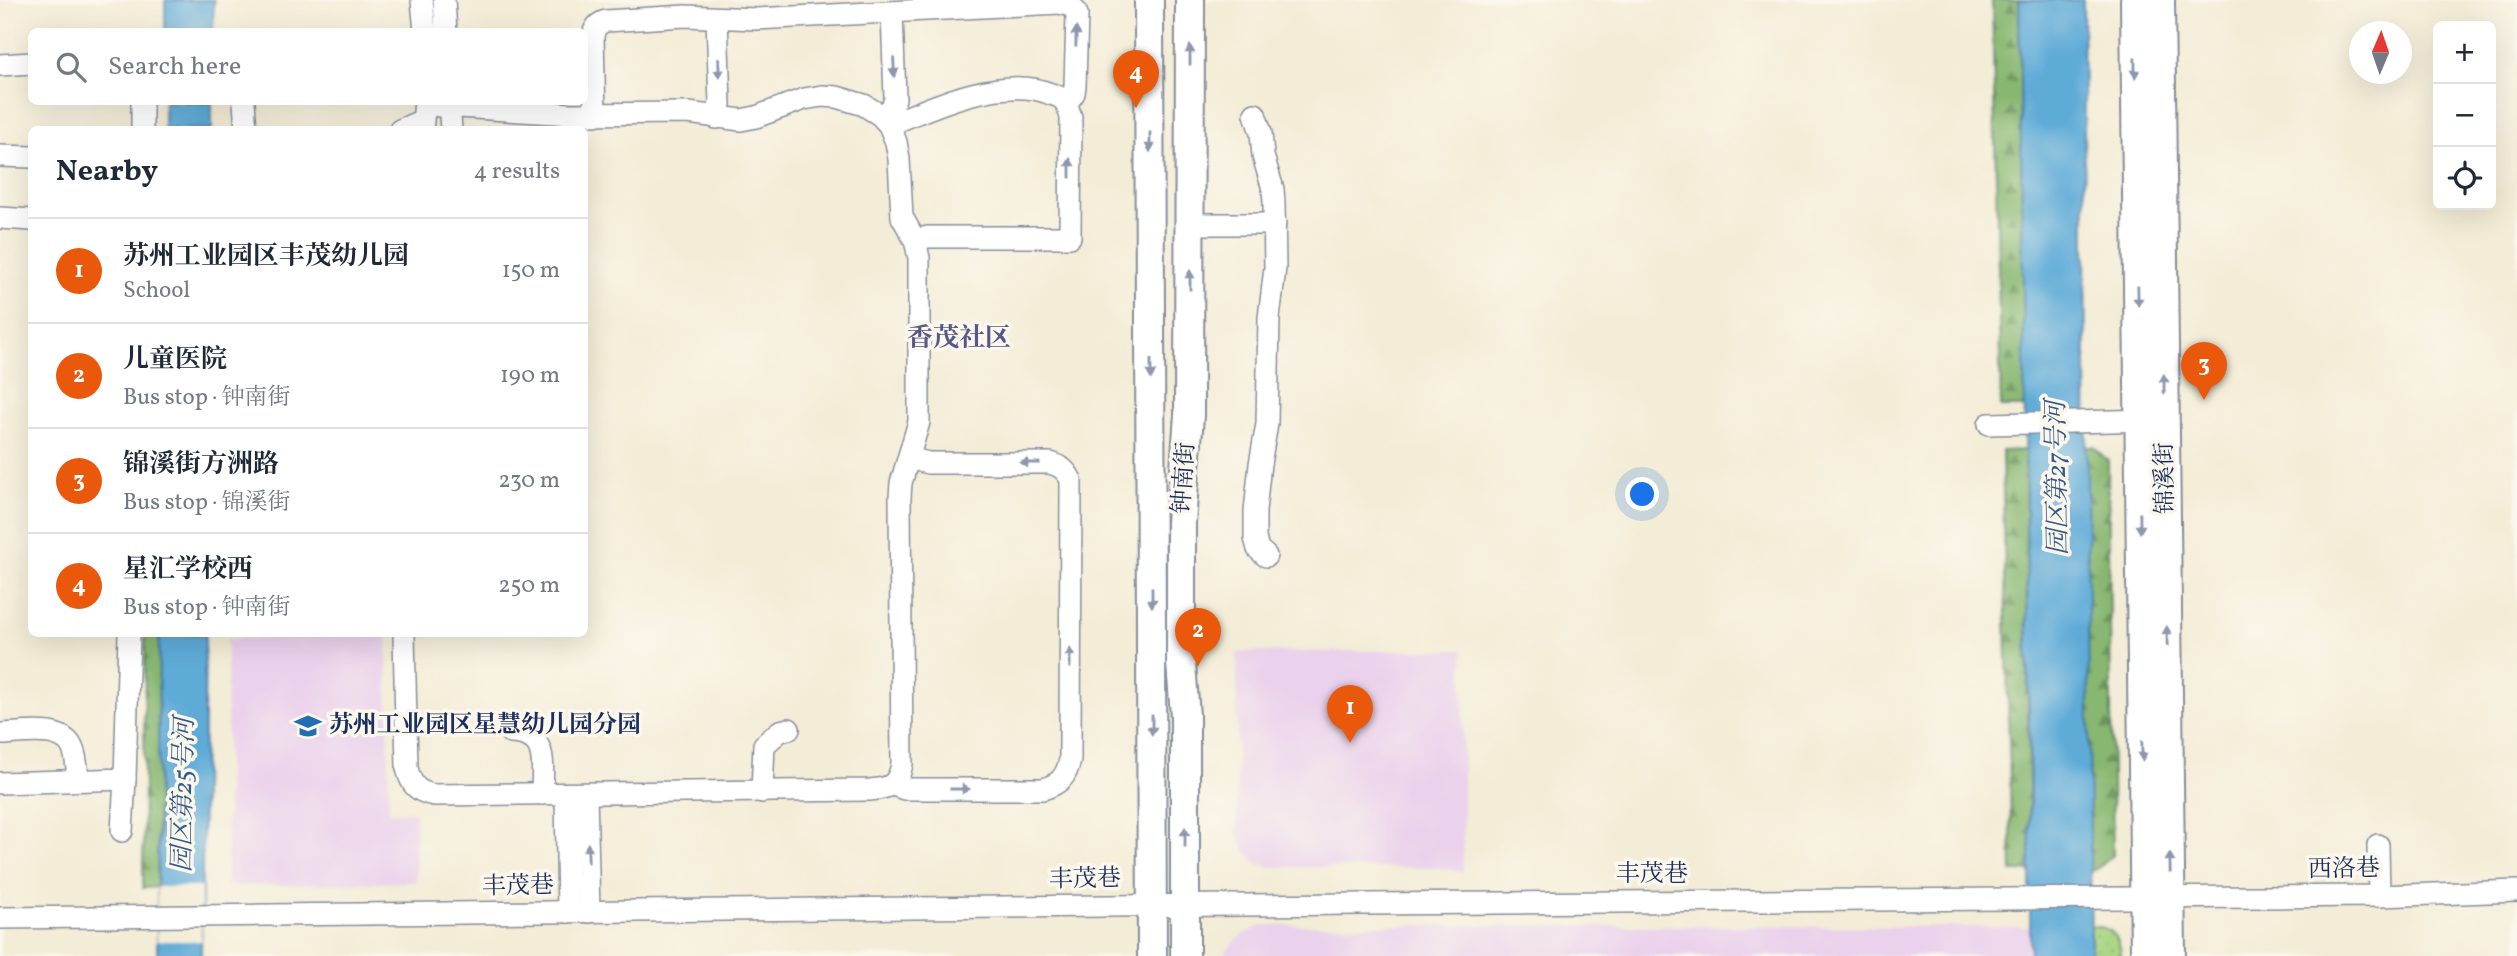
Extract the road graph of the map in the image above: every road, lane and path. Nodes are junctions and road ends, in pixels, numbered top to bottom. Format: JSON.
{"nodes":[{"id":1,"x":422,"y":0,"type":"edge"},
{"id":2,"x":444,"y":0,"type":"edge"},
{"id":3,"x":1149,"y":0,"type":"edge"},
{"id":4,"x":1190,"y":0,"type":"edge"},
{"id":5,"x":2134,"y":0,"type":"edge"},
{"id":6,"x":2160,"y":0,"type":"edge"},
{"id":7,"x":892,"y":12,"type":"junction"},
{"id":8,"x":717,"y":18,"type":"junction"},
{"id":9,"x":425,"y":28,"type":"edge"},
{"id":10,"x":446,"y":28,"type":"edge"},
{"id":11,"x":28,"y":62,"type":"edge"},
{"id":12,"x":0,"y":65,"type":"edge"},
{"id":13,"x":1067,"y":103,"type":"junction"},
{"id":14,"x":142,"y":105,"type":"edge"},
{"id":15,"x":244,"y":105,"type":"edge"},
{"id":16,"x":447,"y":105,"type":"edge"},
{"id":17,"x":450,"y":105,"type":"edge"},
{"id":18,"x":463,"y":105,"type":"edge"},
{"id":19,"x":423,"y":114,"type":"edge"},
{"id":20,"x":1255,"y":114,"type":"dead end"},
{"id":21,"x":595,"y":115,"type":"junction"},
{"id":22,"x":716,"y":118,"type":"junction"},
{"id":23,"x":884,"y":120,"type":"junction"},
{"id":24,"x":142,"y":126,"type":"edge"},
{"id":25,"x":246,"y":126,"type":"edge"},
{"id":26,"x":406,"y":126,"type":"edge"},
{"id":27,"x":451,"y":126,"type":"edge"},
{"id":28,"x":0,"y":156,"type":"edge"},
{"id":29,"x":28,"y":157,"type":"edge"},
{"id":30,"x":0,"y":218,"type":"edge"},
{"id":31,"x":28,"y":220,"type":"edge"},
{"id":32,"x":1190,"y":224,"type":"junction"},
{"id":33,"x":1275,"y":224,"type":"junction"},
{"id":34,"x":915,"y":240,"type":"junction"},
{"id":35,"x":2152,"y":420,"type":"junction"},
{"id":36,"x":1989,"y":424,"type":"dead end"},
{"id":37,"x":909,"y":458,"type":"junction"},
{"id":38,"x":1266,"y":556,"type":"dead end"},
{"id":39,"x":129,"y":637,"type":"edge"},
{"id":40,"x":404,"y":637,"type":"edge"},
{"id":41,"x":789,"y":729,"type":"dead end"},
{"id":42,"x":511,"y":733,"type":"dead end"},
{"id":43,"x":0,"y":734,"type":"edge"},
{"id":44,"x":125,"y":779,"type":"junction"},
{"id":45,"x":78,"y":780,"type":"junction"},
{"id":46,"x":0,"y":783,"type":"edge"},
{"id":47,"x":892,"y":785,"type":"junction"},
{"id":48,"x":762,"y":792,"type":"junction"},
{"id":49,"x":542,"y":794,"type":"junction"},
{"id":50,"x":576,"y":794,"type":"junction"},
{"id":51,"x":122,"y":831,"type":"dead end"},
{"id":52,"x":2378,"y":845,"type":"dead end"},
{"id":53,"x":2517,"y":891,"type":"edge"},
{"id":54,"x":2379,"y":896,"type":"junction"},
{"id":55,"x":2157,"y":897,"type":"junction"},
{"id":56,"x":1153,"y":905,"type":"junction"},
{"id":57,"x":1185,"y":905,"type":"junction"},
{"id":58,"x":578,"y":912,"type":"junction"},
{"id":59,"x":0,"y":918,"type":"edge"},
{"id":60,"x":1152,"y":956,"type":"edge"},
{"id":61,"x":1185,"y":956,"type":"edge"},
{"id":62,"x":2145,"y":956,"type":"edge"},
{"id":63,"x":2171,"y":956,"type":"edge"}],
"edges":[{"from":1,"to":9,"type":"street"},
{"from":2,"to":10,"type":"street"},
{"from":3,"to":56,"type":"main road","name":"钟南街","one_way":true},
{"from":32,"to":4,"type":"main road","name":"钟南街","one_way":true},
{"from":5,"to":35,"type":"main road","name":"锦溪街","one_way":true},
{"from":35,"to":6,"type":"main road","name":"锦溪街","one_way":true},
{"from":7,"to":8,"type":"street"},
{"from":13,"to":7,"type":"street","one_way":true},
{"from":7,"to":23,"type":"street","one_way":true},
{"from":8,"to":21,"type":"street"},
{"from":8,"to":22,"type":"street","one_way":true},
{"from":11,"to":12,"type":"street"},
{"from":13,"to":23,"type":"street"},
{"from":34,"to":13,"type":"street","one_way":true},
{"from":14,"to":24,"type":"street"},
{"from":15,"to":25,"type":"street"},
{"from":16,"to":19,"type":"street"},
{"from":17,"to":27,"type":"street"},
{"from":18,"to":21,"type":"street"},
{"from":19,"to":26,"type":"street"},
{"from":20,"to":33,"type":"street"},
{"from":21,"to":22,"type":"street"},
{"from":22,"to":23,"type":"street"},
{"from":23,"to":34,"type":"street"},
{"from":28,"to":29,"type":"street"},
{"from":30,"to":31,"type":"street"},
{"from":32,"to":33,"type":"street"},
{"from":57,"to":32,"type":"main road","name":"钟南街","one_way":true},
{"from":33,"to":38,"type":"street"},
{"from":34,"to":37,"type":"street"},
{"from":35,"to":36,"type":"street"},
{"from":35,"to":55,"type":"main road","name":"锦溪街"},
{"from":37,"to":47,"type":"street"},
{"from":47,"to":37,"type":"street","one_way":true},
{"from":39,"to":44,"type":"street"},
{"from":40,"to":49,"type":"street"},
{"from":41,"to":48,"type":"street"},
{"from":42,"to":49,"type":"street"},
{"from":43,"to":45,"type":"street"},
{"from":44,"to":45,"type":"street"},
{"from":44,"to":51,"type":"street"},
{"from":45,"to":46,"type":"street"},
{"from":47,"to":48,"type":"street"},
{"from":48,"to":50,"type":"street"},
{"from":49,"to":50,"type":"street"},
{"from":50,"to":58,"type":"street"},
{"from":52,"to":54,"type":"street"},
{"from":53,"to":54,"type":"street","name":"西洛巷"},
{"from":54,"to":55,"type":"street","name":"西洛巷"},
{"from":55,"to":57,"type":"street","name":"丰茂巷"},
{"from":55,"to":62,"type":"main road","name":"锦溪街"},
{"from":55,"to":63,"type":"main road","name":"锦溪街"},
{"from":56,"to":57,"type":"street","name":"丰茂巷"},
{"from":56,"to":58,"type":"street","name":"丰茂巷"},
{"from":56,"to":60,"type":"main road","name":"钟南街"},
{"from":57,"to":61,"type":"main road","name":"钟南街"},
{"from":58,"to":59,"type":"street","name":"丰茂巷"}]}
